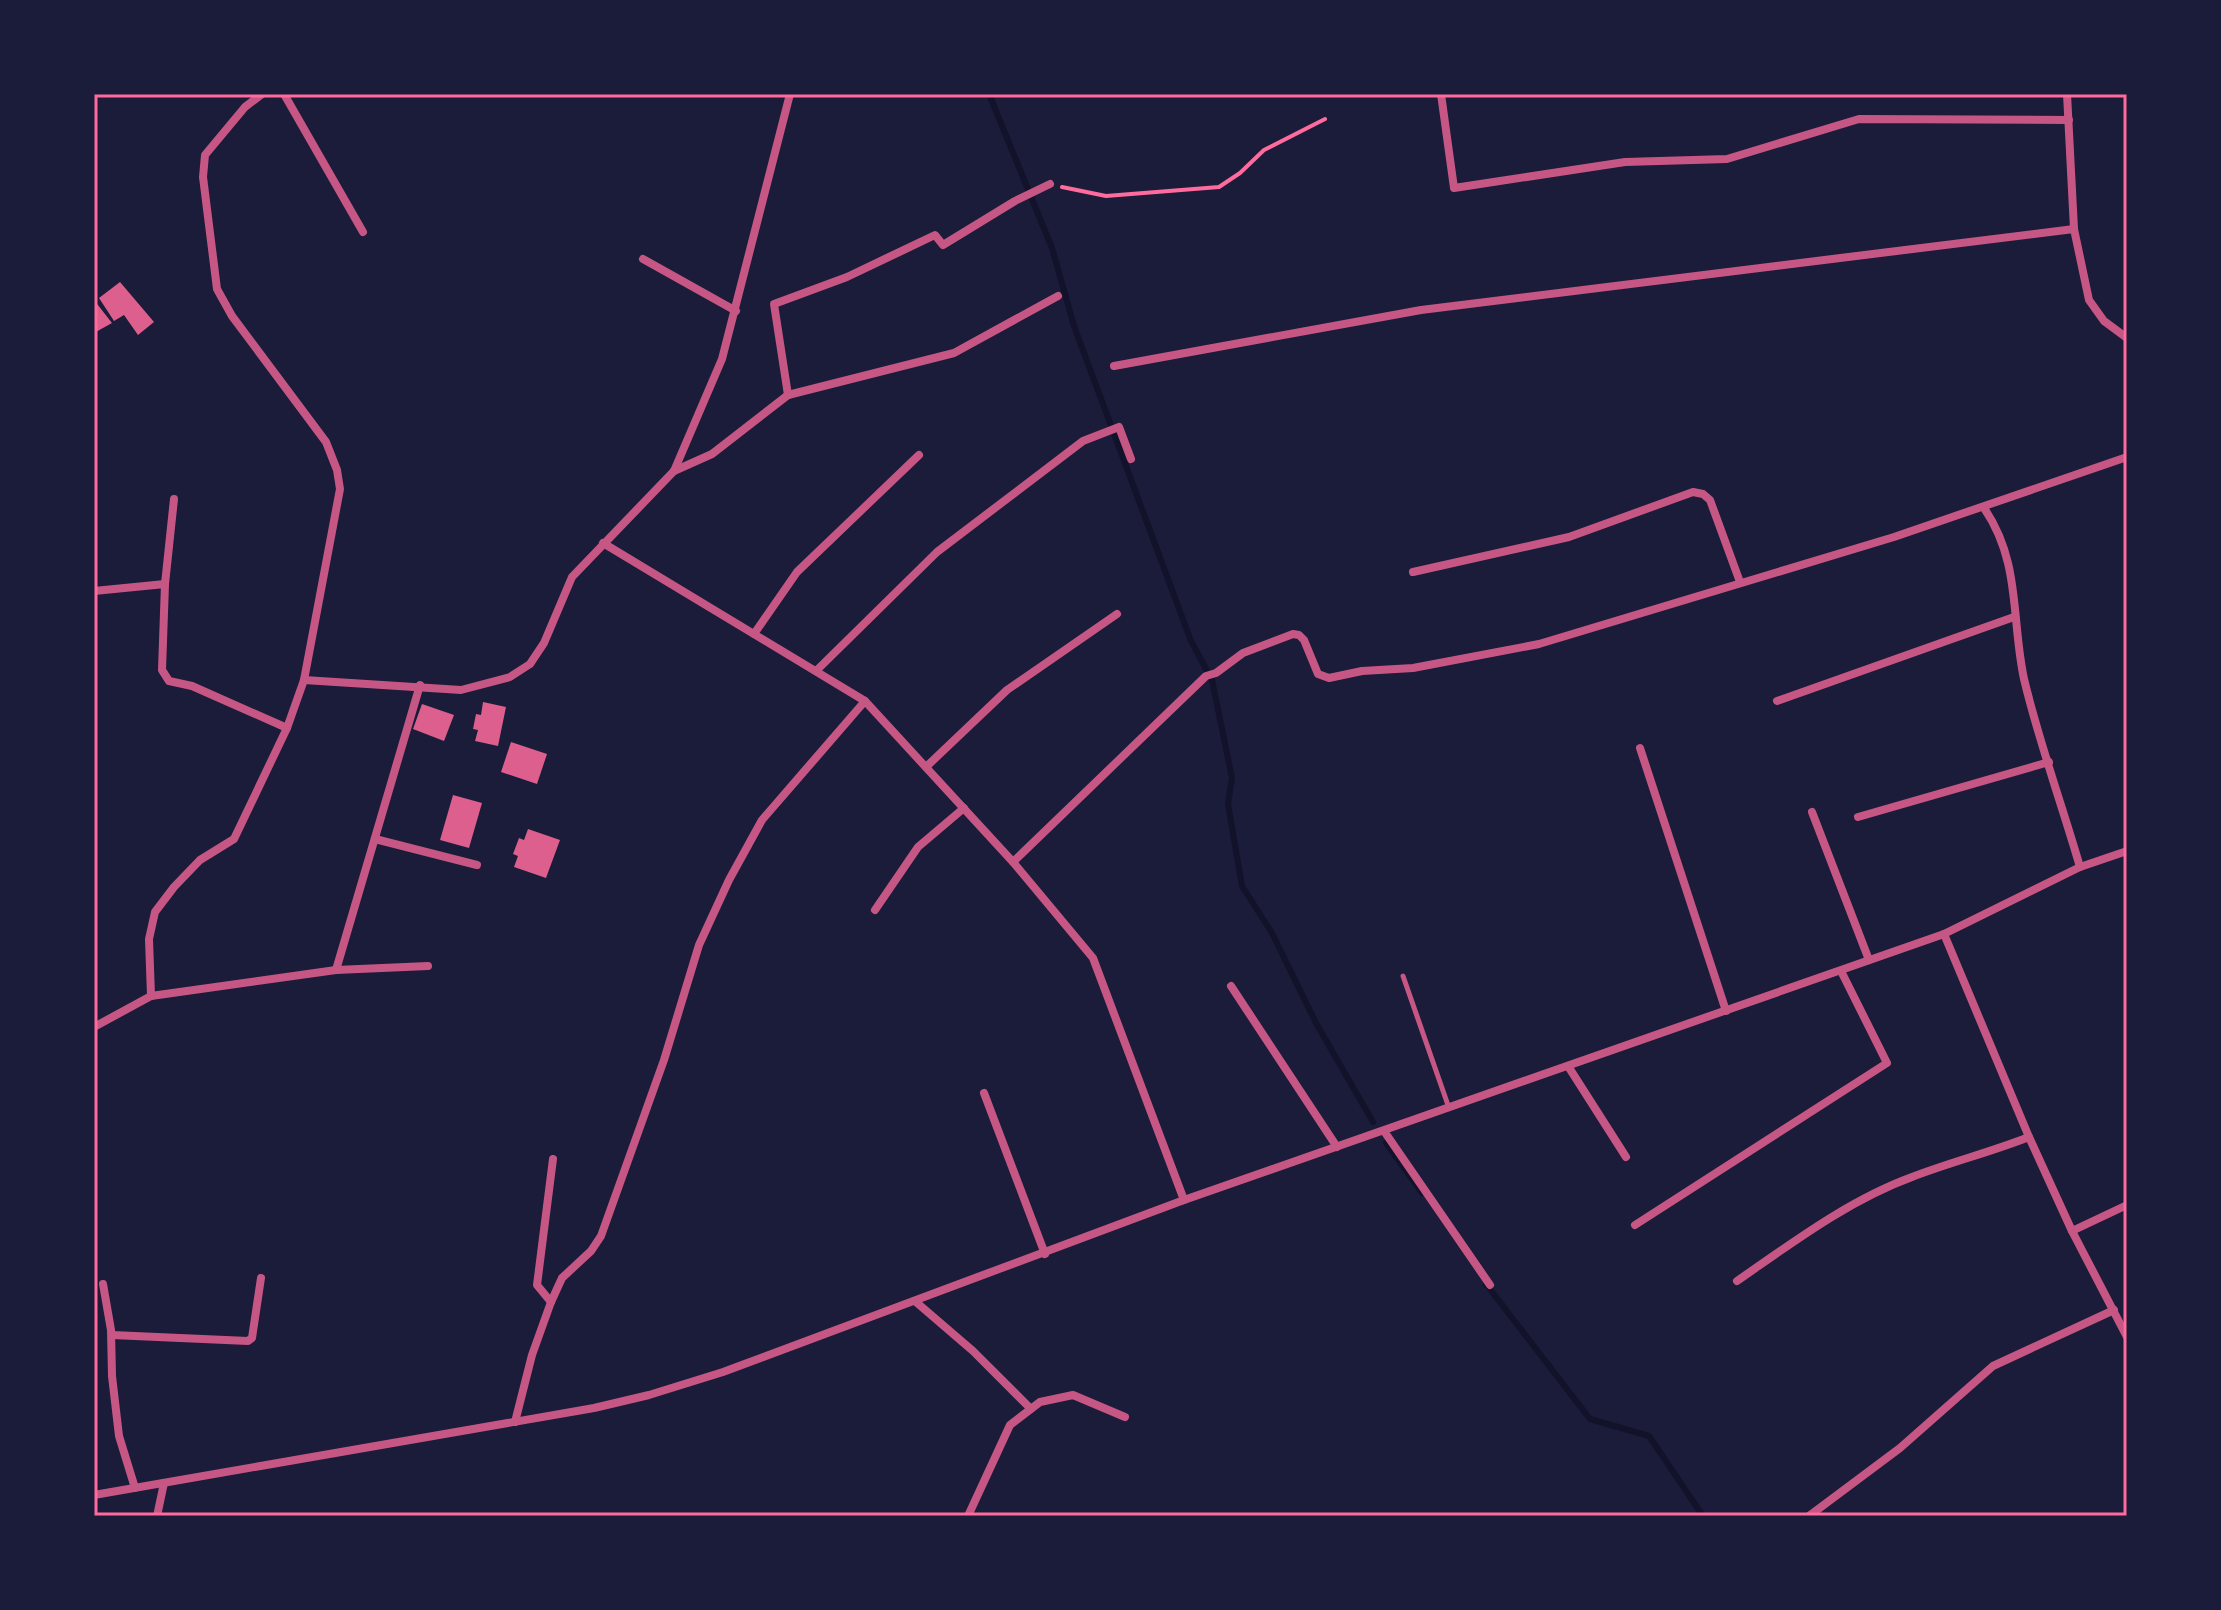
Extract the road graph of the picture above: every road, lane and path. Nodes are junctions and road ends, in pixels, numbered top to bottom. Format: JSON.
{"nodes":[{"id":1,"x":262,"y":94,"type":"edge"},
{"id":2,"x":284,"y":94,"type":"edge"},
{"id":3,"x":1441,"y":94,"type":"edge"},
{"id":4,"x":2067,"y":94,"type":"edge"},
{"id":5,"x":787,"y":95,"type":"edge"},
{"id":6,"x":1325,"y":119,"type":"dead end"},
{"id":7,"x":2069,"y":120,"type":"junction"},
{"id":8,"x":1050,"y":184,"type":"joint"},
{"id":9,"x":2074,"y":229,"type":"junction"},
{"id":10,"x":363,"y":232,"type":"dead end"},
{"id":11,"x":643,"y":259,"type":"dead end"},
{"id":12,"x":1058,"y":296,"type":"dead end"},
{"id":13,"x":736,"y":311,"type":"junction"},
{"id":14,"x":2127,"y":338,"type":"edge"},
{"id":15,"x":1114,"y":366,"type":"dead end"},
{"id":16,"x":788,"y":395,"type":"junction"},
{"id":17,"x":919,"y":455,"type":"dead end"},
{"id":18,"x":2127,"y":457,"type":"edge"},
{"id":19,"x":1131,"y":459,"type":"dead end"},
{"id":20,"x":674,"y":471,"type":"junction"},
{"id":21,"x":174,"y":499,"type":"dead end"},
{"id":22,"x":1984,"y":508,"type":"junction"},
{"id":23,"x":603,"y":543,"type":"junction"},
{"id":24,"x":1413,"y":572,"type":"dead end"},
{"id":25,"x":1740,"y":582,"type":"junction"},
{"id":26,"x":165,"y":584,"type":"junction"},
{"id":27,"x":94,"y":591,"type":"edge"},
{"id":28,"x":1117,"y":614,"type":"dead end"},
{"id":29,"x":2014,"y":617,"type":"junction"},
{"id":30,"x":754,"y":634,"type":"junction"},
{"id":31,"x":816,"y":671,"type":"junction"},
{"id":32,"x":304,"y":680,"type":"junction"},
{"id":33,"x":420,"y":685,"type":"junction"},
{"id":34,"x":865,"y":701,"type":"junction"},
{"id":35,"x":1777,"y":701,"type":"dead end"},
{"id":36,"x":287,"y":728,"type":"junction"},
{"id":37,"x":1640,"y":748,"type":"dead end"},
{"id":38,"x":2049,"y":762,"type":"junction"},
{"id":39,"x":926,"y":767,"type":"junction"},
{"id":40,"x":964,"y":808,"type":"junction"},
{"id":41,"x":1812,"y":812,"type":"dead end"},
{"id":42,"x":1858,"y":817,"type":"dead end"},
{"id":43,"x":375,"y":839,"type":"junction"},
{"id":44,"x":2127,"y":851,"type":"edge"},
{"id":45,"x":1013,"y":862,"type":"junction"},
{"id":46,"x":477,"y":865,"type":"dead end"},
{"id":47,"x":2080,"y":867,"type":"junction"},
{"id":48,"x":875,"y":910,"type":"dead end"},
{"id":49,"x":1944,"y":934,"type":"junction"},
{"id":50,"x":1869,"y":960,"type":"junction"},
{"id":51,"x":428,"y":966,"type":"dead end"},
{"id":52,"x":336,"y":970,"type":"junction"},
{"id":53,"x":1841,"y":971,"type":"junction"},
{"id":54,"x":1403,"y":976,"type":"dead end"},
{"id":55,"x":1231,"y":986,"type":"dead end"},
{"id":56,"x":151,"y":996,"type":"junction"},
{"id":57,"x":1726,"y":1011,"type":"junction"},
{"id":58,"x":94,"y":1027,"type":"edge"},
{"id":59,"x":1568,"y":1066,"type":"junction"},
{"id":60,"x":984,"y":1093,"type":"dead end"},
{"id":61,"x":1449,"y":1108,"type":"junction"},
{"id":62,"x":1384,"y":1131,"type":"junction"},
{"id":63,"x":2029,"y":1137,"type":"junction"},
{"id":64,"x":1337,"y":1147,"type":"junction"},
{"id":65,"x":1626,"y":1157,"type":"dead end"},
{"id":66,"x":553,"y":1159,"type":"dead end"},
{"id":67,"x":1184,"y":1200,"type":"junction"},
{"id":68,"x":2127,"y":1205,"type":"edge"},
{"id":69,"x":1635,"y":1225,"type":"dead end"},
{"id":70,"x":2072,"y":1231,"type":"junction"},
{"id":71,"x":1045,"y":1254,"type":"junction"},
{"id":72,"x":261,"y":1278,"type":"dead end"},
{"id":73,"x":1737,"y":1281,"type":"dead end"},
{"id":74,"x":103,"y":1284,"type":"dead end"},
{"id":75,"x":1490,"y":1285,"type":"dead end"},
{"id":76,"x":551,"y":1302,"type":"junction"},
{"id":77,"x":916,"y":1302,"type":"junction"},
{"id":78,"x":2114,"y":1310,"type":"junction"},
{"id":79,"x":112,"y":1335,"type":"junction"},
{"id":80,"x":2127,"y":1337,"type":"edge"},
{"id":81,"x":1031,"y":1409,"type":"junction"},
{"id":82,"x":1125,"y":1417,"type":"dead end"},
{"id":83,"x":515,"y":1422,"type":"junction"},
{"id":84,"x":164,"y":1483,"type":"junction"},
{"id":85,"x":135,"y":1488,"type":"junction"},
{"id":86,"x":94,"y":1495,"type":"edge"},
{"id":87,"x":157,"y":1516,"type":"edge"},
{"id":88,"x":968,"y":1516,"type":"edge"},
{"id":89,"x":1809,"y":1516,"type":"edge"}],
"edges":[{"from":1,"to":32,"type":"street"},
{"from":2,"to":10,"type":"street"},
{"from":3,"to":7,"type":"street"},
{"from":4,"to":7,"type":"street"},
{"from":5,"to":13,"type":"street"},
{"from":6,"to":8,"type":"path"},
{"from":7,"to":9,"type":"street"},
{"from":8,"to":16,"type":"street"},
{"from":9,"to":14,"type":"street"},
{"from":9,"to":15,"type":"street"},
{"from":11,"to":13,"type":"street"},
{"from":12,"to":16,"type":"street"},
{"from":13,"to":20,"type":"street"},
{"from":16,"to":20,"type":"street"},
{"from":17,"to":30,"type":"street"},
{"from":18,"to":22,"type":"street"},
{"from":19,"to":31,"type":"street"},
{"from":20,"to":23,"type":"street"},
{"from":21,"to":26,"type":"street"},
{"from":22,"to":25,"type":"street"},
{"from":22,"to":29,"type":"street"},
{"from":23,"to":30,"type":"street"},
{"from":23,"to":33,"type":"street"},
{"from":24,"to":25,"type":"street"},
{"from":25,"to":45,"type":"street"},
{"from":26,"to":27,"type":"street"},
{"from":26,"to":36,"type":"street"},
{"from":28,"to":39,"type":"street"},
{"from":29,"to":35,"type":"street"},
{"from":29,"to":38,"type":"street"},
{"from":30,"to":31,"type":"street"},
{"from":31,"to":34,"type":"street"},
{"from":32,"to":33,"type":"street"},
{"from":32,"to":36,"type":"street"},
{"from":33,"to":43,"type":"street"},
{"from":34,"to":39,"type":"street"},
{"from":34,"to":76,"type":"street"},
{"from":36,"to":56,"type":"street"},
{"from":37,"to":57,"type":"street"},
{"from":38,"to":42,"type":"street"},
{"from":38,"to":47,"type":"street"},
{"from":39,"to":40,"type":"street"},
{"from":40,"to":45,"type":"street"},
{"from":40,"to":48,"type":"street"},
{"from":41,"to":50,"type":"street"},
{"from":43,"to":46,"type":"street"},
{"from":43,"to":52,"type":"street"},
{"from":44,"to":47,"type":"street"},
{"from":45,"to":67,"type":"street"},
{"from":47,"to":49,"type":"street"},
{"from":49,"to":50,"type":"street"},
{"from":49,"to":63,"type":"street"},
{"from":50,"to":53,"type":"street"},
{"from":51,"to":52,"type":"street"},
{"from":52,"to":56,"type":"street"},
{"from":53,"to":57,"type":"street"},
{"from":53,"to":69,"type":"street"},
{"from":54,"to":61,"type":"lane"},
{"from":55,"to":64,"type":"street"},
{"from":56,"to":58,"type":"street"},
{"from":57,"to":59,"type":"street"},
{"from":59,"to":61,"type":"street"},
{"from":59,"to":65,"type":"street"},
{"from":60,"to":71,"type":"street"},
{"from":61,"to":62,"type":"street"},
{"from":62,"to":64,"type":"street"},
{"from":62,"to":75,"type":"street"},
{"from":63,"to":70,"type":"street"},
{"from":63,"to":73,"type":"street"},
{"from":64,"to":67,"type":"street"},
{"from":66,"to":76,"type":"street"},
{"from":67,"to":71,"type":"street"},
{"from":68,"to":70,"type":"street"},
{"from":70,"to":78,"type":"street"},
{"from":71,"to":77,"type":"street"},
{"from":72,"to":79,"type":"street"},
{"from":74,"to":79,"type":"street"},
{"from":76,"to":83,"type":"street"},
{"from":77,"to":81,"type":"street"},
{"from":77,"to":83,"type":"street"},
{"from":78,"to":80,"type":"street"},
{"from":78,"to":89,"type":"street"},
{"from":79,"to":85,"type":"street"},
{"from":81,"to":82,"type":"street"},
{"from":81,"to":88,"type":"street"},
{"from":83,"to":84,"type":"street"},
{"from":84,"to":85,"type":"street"},
{"from":84,"to":87,"type":"street"},
{"from":85,"to":86,"type":"street"}]}
